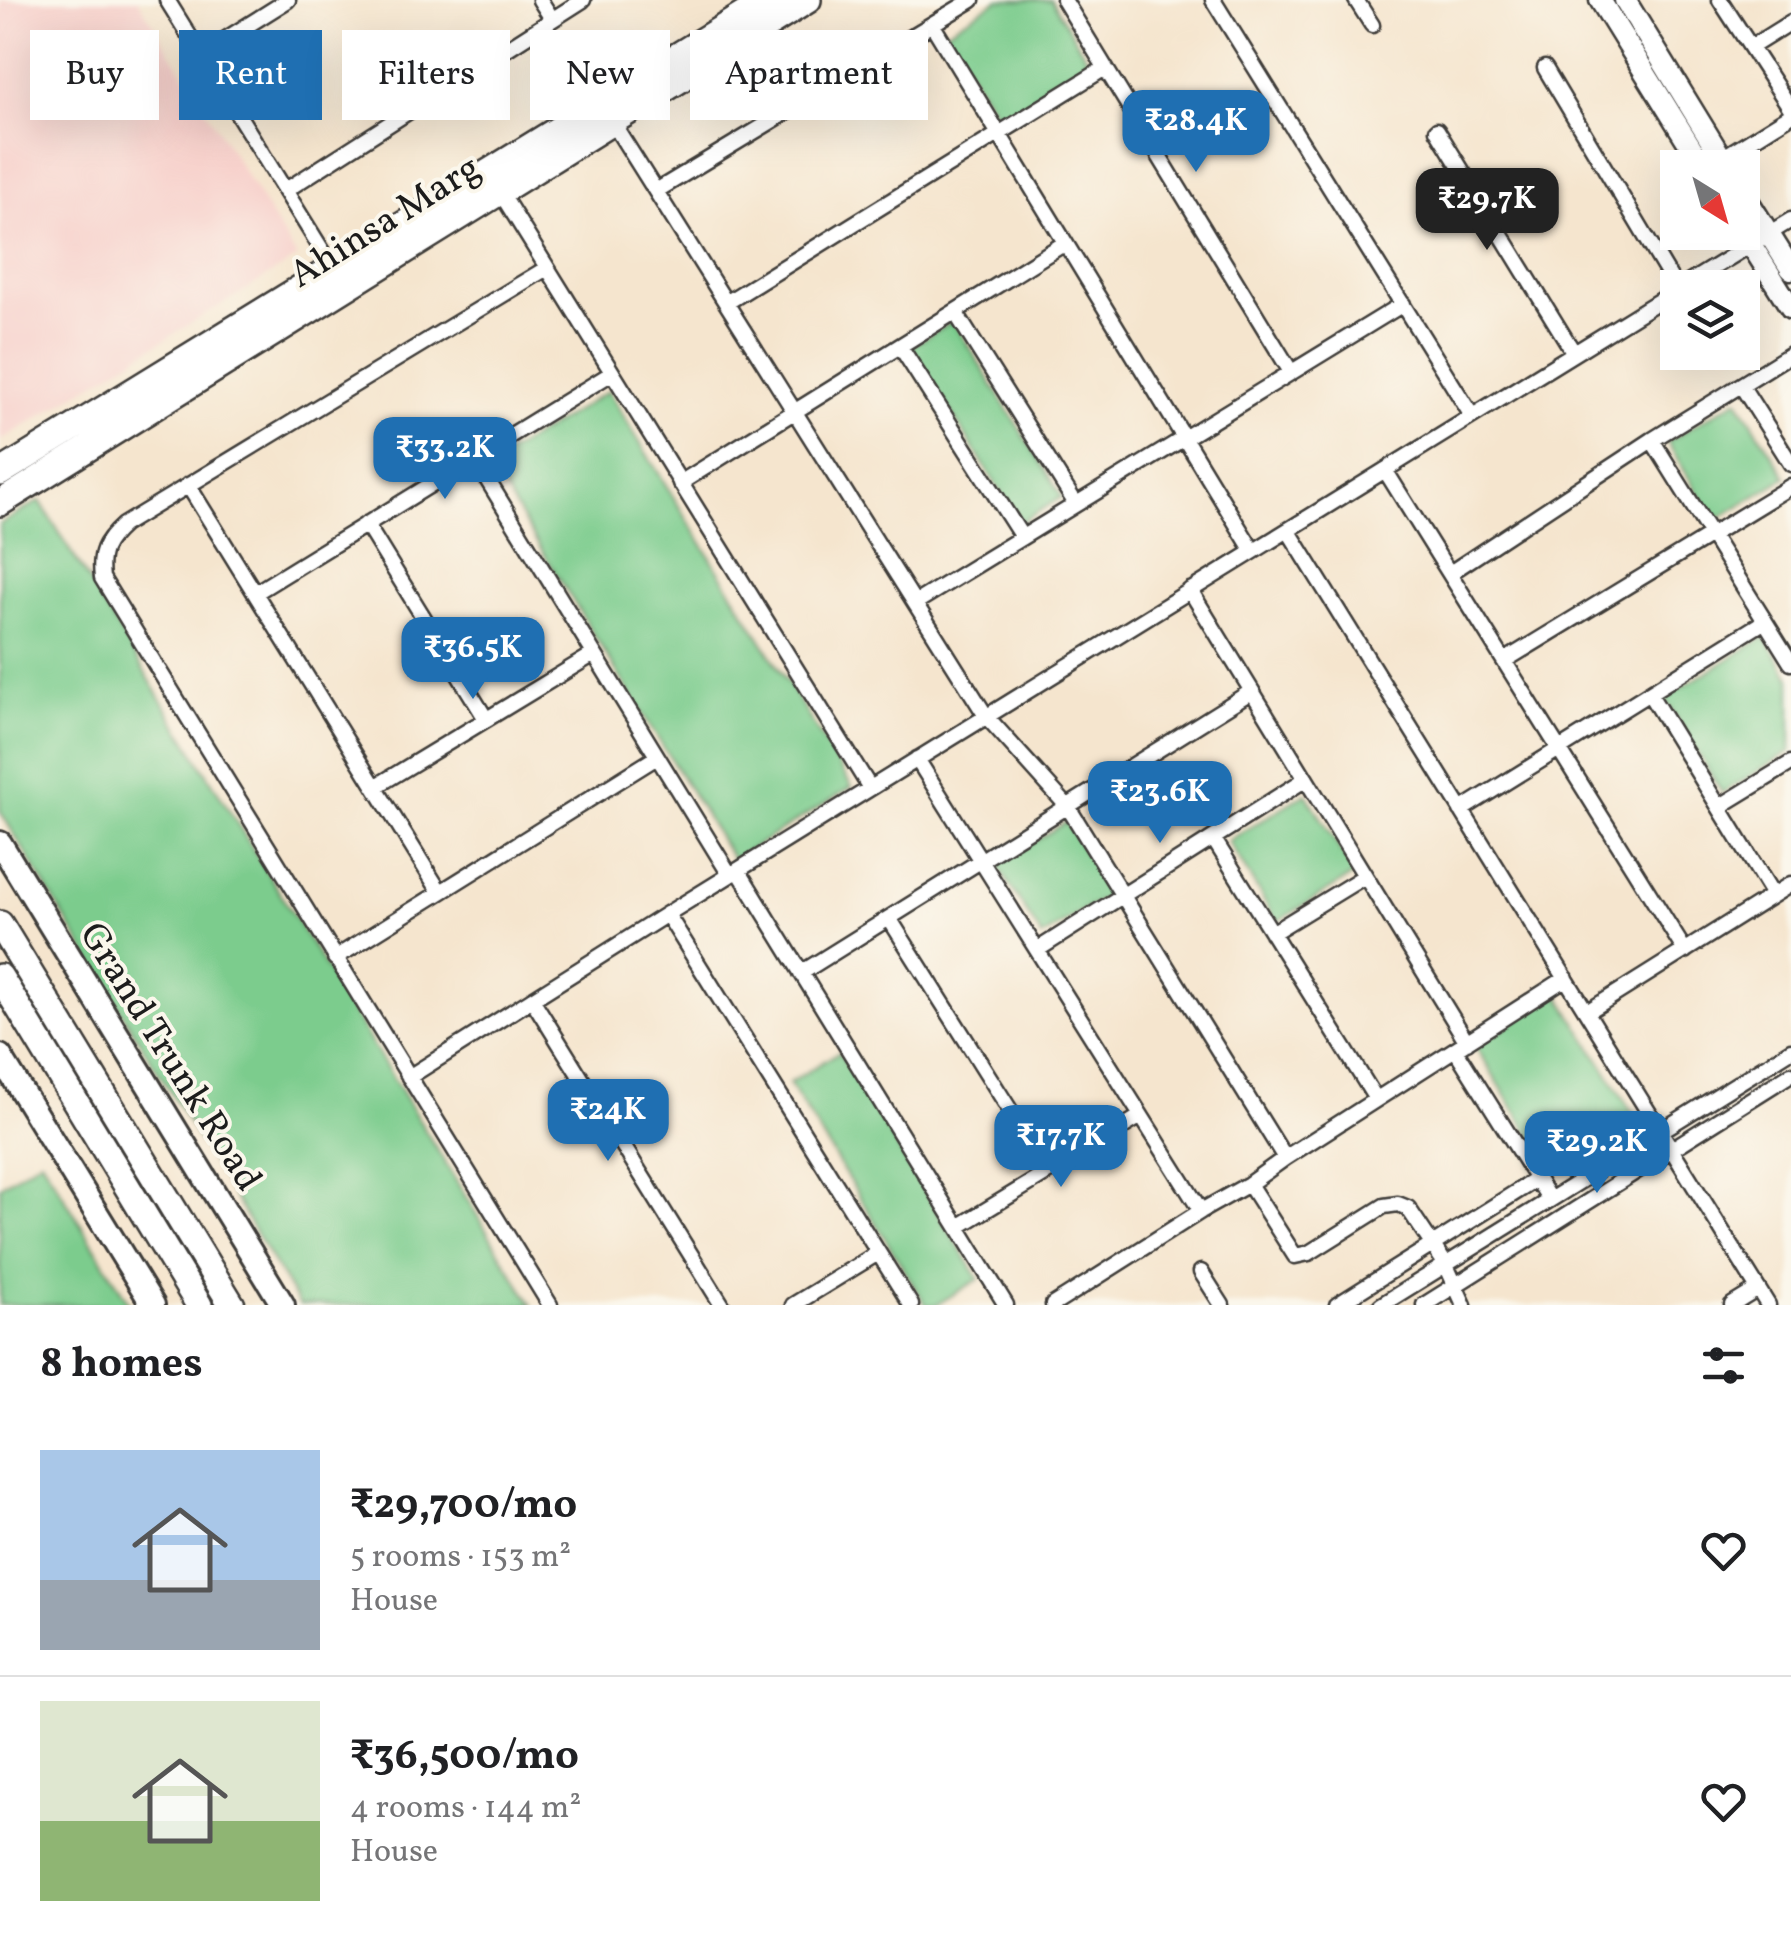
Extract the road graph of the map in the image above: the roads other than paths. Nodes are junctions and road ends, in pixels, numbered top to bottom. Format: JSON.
{"nodes":[{"id":1,"x":167,"y":0,"type":"edge"},
{"id":2,"x":288,"y":0,"type":"edge"},
{"id":3,"x":540,"y":0,"type":"edge"},
{"id":4,"x":583,"y":0,"type":"edge"},
{"id":5,"x":768,"y":0,"type":"edge"},
{"id":6,"x":808,"y":0,"type":"edge"},
{"id":7,"x":972,"y":0,"type":"edge"},
{"id":8,"x":1064,"y":0,"type":"edge"},
{"id":9,"x":1213,"y":0,"type":"edge"},
{"id":10,"x":1356,"y":0,"type":"edge"},
{"id":11,"x":1600,"y":0,"type":"edge"},
{"id":12,"x":1625,"y":0,"type":"edge"},
{"id":13,"x":1720,"y":0,"type":"edge"},
{"id":14,"x":552,"y":19,"type":"junction"},
{"id":15,"x":1791,"y":22,"type":"edge"},
{"id":16,"x":932,"y":24,"type":"junction"},
{"id":17,"x":1372,"y":26,"type":"dead end"},
{"id":18,"x":186,"y":30,"type":"edge"},
{"id":19,"x":240,"y":30,"type":"edge"},
{"id":20,"x":1751,"y":47,"type":"junction"},
{"id":21,"x":670,"y":68,"type":"edge"},
{"id":22,"x":1106,"y":68,"type":"junction"},
{"id":23,"x":1545,"y":68,"type":"dead end"},
{"id":24,"x":670,"y":77,"type":"edge"},
{"id":25,"x":1791,"y":112,"type":"edge"},
{"id":26,"x":243,"y":120,"type":"edge"},
{"id":27,"x":593,"y":120,"type":"edge"},
{"id":28,"x":611,"y":120,"type":"edge"},
{"id":29,"x":1438,"y":130,"type":"dead end"},
{"id":30,"x":998,"y":134,"type":"junction"},
{"id":31,"x":1708,"y":150,"type":"edge"},
{"id":32,"x":1710,"y":150,"type":"edge"},
{"id":33,"x":1738,"y":150,"type":"edge"},
{"id":34,"x":494,"y":182,"type":"junction"},
{"id":35,"x":286,"y":190,"type":"junction"},
{"id":36,"x":656,"y":191,"type":"junction"},
{"id":37,"x":1791,"y":220,"type":"edge"},
{"id":38,"x":1760,"y":233,"type":"edge"},
{"id":39,"x":1760,"y":241,"type":"edge"},
{"id":40,"x":1065,"y":243,"type":"junction"},
{"id":41,"x":1760,"y":248,"type":"edge"},
{"id":42,"x":1734,"y":250,"type":"edge"},
{"id":43,"x":547,"y":268,"type":"junction"},
{"id":44,"x":1791,"y":268,"type":"edge"},
{"id":45,"x":1667,"y":270,"type":"edge"},
{"id":46,"x":1704,"y":270,"type":"edge"},
{"id":47,"x":339,"y":278,"type":"junction"},
{"id":48,"x":1660,"y":299,"type":"edge"},
{"id":49,"x":726,"y":303,"type":"junction"},
{"id":50,"x":1403,"y":304,"type":"junction"},
{"id":51,"x":1791,"y":308,"type":"edge"},
{"id":52,"x":956,"y":312,"type":"junction"},
{"id":53,"x":900,"y":346,"type":"junction"},
{"id":54,"x":1574,"y":353,"type":"junction"},
{"id":55,"x":1791,"y":354,"type":"edge"},
{"id":56,"x":1291,"y":372,"type":"junction"},
{"id":57,"x":612,"y":373,"type":"junction"},
{"id":58,"x":1741,"y":385,"type":"junction"},
{"id":59,"x":795,"y":412,"type":"junction"},
{"id":60,"x":1472,"y":416,"type":"junction"},
{"id":61,"x":1184,"y":438,"type":"junction"},
{"id":62,"x":1652,"y":440,"type":"junction"},
{"id":63,"x":474,"y":458,"type":"junction"},
{"id":64,"x":1791,"y":464,"type":"edge"},
{"id":65,"x":1385,"y":470,"type":"junction"},
{"id":66,"x":0,"y":473,"type":"edge"},
{"id":67,"x":680,"y":483,"type":"junction"},
{"id":68,"x":188,"y":486,"type":"junction"},
{"id":69,"x":1791,"y":486,"type":"edge"},
{"id":70,"x":0,"y":503,"type":"edge"},
{"id":71,"x":1076,"y":504,"type":"junction"},
{"id":72,"x":366,"y":524,"type":"junction"},
{"id":73,"x":1288,"y":530,"type":"junction"},
{"id":74,"x":1711,"y":535,"type":"junction"},
{"id":75,"x":1022,"y":537,"type":"junction"},
{"id":76,"x":1253,"y":552,"type":"junction"},
{"id":77,"x":1450,"y":573,"type":"junction"},
{"id":78,"x":1190,"y":590,"type":"junction"},
{"id":79,"x":255,"y":593,"type":"junction"},
{"id":80,"x":915,"y":603,"type":"junction"},
{"id":81,"x":1765,"y":621,"type":"junction"},
{"id":82,"x":594,"y":654,"type":"junction"},
{"id":83,"x":1504,"y":661,"type":"junction"},
{"id":84,"x":1791,"y":663,"type":"edge"},
{"id":85,"x":1252,"y":692,"type":"junction"},
{"id":86,"x":1649,"y":693,"type":"junction"},
{"id":87,"x":986,"y":716,"type":"junction"},
{"id":88,"x":486,"y":719,"type":"junction"},
{"id":89,"x":1559,"y":749,"type":"junction"},
{"id":90,"x":657,"y":757,"type":"junction"},
{"id":91,"x":917,"y":759,"type":"junction"},
{"id":92,"x":1791,"y":763,"type":"edge"},
{"id":93,"x":1306,"y":780,"type":"junction"},
{"id":94,"x":375,"y":787,"type":"junction"},
{"id":95,"x":870,"y":788,"type":"junction"},
{"id":96,"x":1068,"y":806,"type":"junction"},
{"id":97,"x":1720,"y":808,"type":"junction"},
{"id":98,"x":1461,"y":810,"type":"junction"},
{"id":99,"x":1213,"y":838,"type":"junction"},
{"id":100,"x":0,"y":843,"type":"edge"},
{"id":101,"x":981,"y":860,"type":"junction"},
{"id":102,"x":734,"y":873,"type":"junction"},
{"id":103,"x":1365,"y":876,"type":"junction"},
{"id":104,"x":1791,"y":884,"type":"edge"},
{"id":105,"x":440,"y":892,"type":"junction"},
{"id":106,"x":1123,"y":896,"type":"junction"},
{"id":107,"x":1774,"y":896,"type":"junction"},
{"id":108,"x":667,"y":914,"type":"junction"},
{"id":109,"x":889,"y":918,"type":"junction"},
{"id":110,"x":0,"y":924,"type":"edge"},
{"id":111,"x":1272,"y":934,"type":"junction"},
{"id":112,"x":1037,"y":950,"type":"junction"},
{"id":113,"x":1685,"y":950,"type":"junction"},
{"id":114,"x":335,"y":958,"type":"junction"},
{"id":115,"x":801,"y":973,"type":"junction"},
{"id":116,"x":0,"y":977,"type":"edge"},
{"id":117,"x":1566,"y":978,"type":"junction"},
{"id":118,"x":532,"y":999,"type":"junction"},
{"id":119,"x":1587,"y":1012,"type":"junction"},
{"id":120,"x":1461,"y":1045,"type":"junction"},
{"id":121,"x":1791,"y":1050,"type":"edge"},
{"id":122,"x":0,"y":1056,"type":"edge"},
{"id":123,"x":1791,"y":1074,"type":"edge"},
{"id":124,"x":409,"y":1077,"type":"junction"},
{"id":125,"x":1376,"y":1100,"type":"junction"},
{"id":126,"x":1141,"y":1116,"type":"junction"},
{"id":127,"x":1660,"y":1131,"type":"junction"},
{"id":128,"x":1671,"y":1148,"type":"junction"},
{"id":129,"x":1285,"y":1158,"type":"junction"},
{"id":130,"x":1049,"y":1172,"type":"junction"},
{"id":131,"x":1537,"y":1179,"type":"junction"},
{"id":132,"x":1249,"y":1184,"type":"junction"},
{"id":133,"x":1550,"y":1200,"type":"junction"},
{"id":134,"x":1201,"y":1211,"type":"junction"},
{"id":135,"x":958,"y":1228,"type":"junction"},
{"id":136,"x":1434,"y":1246,"type":"junction"},
{"id":137,"x":878,"y":1253,"type":"junction"},
{"id":138,"x":1446,"y":1265,"type":"junction"},
{"id":139,"x":1201,"y":1272,"type":"dead end"},
{"id":140,"x":1454,"y":1287,"type":"junction"},
{"id":141,"x":1758,"y":1289,"type":"junction"},
{"id":142,"x":152,"y":1305,"type":"edge"},
{"id":143,"x":199,"y":1305,"type":"edge"},
{"id":144,"x":232,"y":1305,"type":"edge"},
{"id":145,"x":284,"y":1305,"type":"edge"},
{"id":146,"x":550,"y":1305,"type":"edge"},
{"id":147,"x":722,"y":1305,"type":"edge"},
{"id":148,"x":793,"y":1305,"type":"edge"},
{"id":149,"x":911,"y":1305,"type":"edge"},
{"id":150,"x":1006,"y":1305,"type":"edge"},
{"id":151,"x":1053,"y":1305,"type":"edge"},
{"id":152,"x":1222,"y":1305,"type":"edge"},
{"id":153,"x":1338,"y":1305,"type":"edge"},
{"id":154,"x":1381,"y":1305,"type":"edge"},
{"id":155,"x":1424,"y":1305,"type":"edge"},
{"id":156,"x":1464,"y":1305,"type":"edge"},
{"id":157,"x":1732,"y":1305,"type":"edge"},
{"id":158,"x":1768,"y":1305,"type":"edge"}],
"edges":[{"from":1,"to":18,"type":"street"},
{"from":2,"to":19,"type":"street"},
{"from":3,"to":14,"type":"street"},
{"from":4,"to":14,"type":"street"},
{"from":5,"to":21,"type":"highway","name":"Ahinsa Marg"},
{"from":6,"to":24,"type":"highway","name":"Ahinsa Marg"},
{"from":7,"to":16,"type":"street"},
{"from":8,"to":22,"type":"street"},
{"from":9,"to":50,"type":"street"},
{"from":10,"to":17,"type":"street"},
{"from":11,"to":31,"type":"street"},
{"from":12,"to":32,"type":"street"},
{"from":13,"to":20,"type":"street"},
{"from":14,"to":35,"type":"street"},
{"from":15,"to":20,"type":"street"},
{"from":16,"to":30,"type":"street"},
{"from":16,"to":36,"type":"street"},
{"from":20,"to":25,"type":"street"},
{"from":22,"to":30,"type":"street"},
{"from":22,"to":56,"type":"street"},
{"from":23,"to":45,"type":"street"},
{"from":25,"to":33,"type":"street"},
{"from":26,"to":35,"type":"street"},
{"from":27,"to":34,"type":"highway","name":"Ahinsa Marg"},
{"from":28,"to":36,"type":"street"},
{"from":29,"to":54,"type":"street"},
{"from":30,"to":40,"type":"street"},
{"from":30,"to":49,"type":"street"},
{"from":34,"to":43,"type":"street"},
{"from":34,"to":47,"type":"highway","name":"Ahinsa Marg"},
{"from":35,"to":47,"type":"street"},
{"from":36,"to":49,"type":"street"},
{"from":37,"to":38,"type":"street"},
{"from":39,"to":44,"type":"street"},
{"from":40,"to":52,"type":"street"},
{"from":40,"to":61,"type":"street"},
{"from":41,"to":51,"type":"street"},
{"from":42,"to":46,"type":"street"},
{"from":43,"to":57,"type":"street"},
{"from":43,"to":68,"type":"street"},
{"from":47,"to":66,"type":"highway","name":"Ahinsa Marg"},
{"from":47,"to":70,"type":"highway","name":"Ahinsa Marg"},
{"from":48,"to":54,"type":"street"},
{"from":49,"to":59,"type":"street"},
{"from":50,"to":56,"type":"street"},
{"from":50,"to":60,"type":"street"},
{"from":52,"to":53,"type":"street"},
{"from":52,"to":71,"type":"street"},
{"from":53,"to":59,"type":"street"},
{"from":53,"to":75,"type":"street"},
{"from":54,"to":60,"type":"street"},
{"from":55,"to":58,"type":"street"},
{"from":56,"to":61,"type":"street"},
{"from":57,"to":63,"type":"street"},
{"from":57,"to":67,"type":"street"},
{"from":58,"to":62,"type":"street"},
{"from":58,"to":64,"type":"street"},
{"from":59,"to":67,"type":"street"},
{"from":59,"to":80,"type":"street"},
{"from":60,"to":65,"type":"street"},
{"from":61,"to":71,"type":"street"},
{"from":61,"to":76,"type":"street"},
{"from":62,"to":74,"type":"street"},
{"from":62,"to":77,"type":"street"},
{"from":63,"to":72,"type":"street"},
{"from":63,"to":82,"type":"street"},
{"from":65,"to":73,"type":"street"},
{"from":65,"to":77,"type":"street"},
{"from":67,"to":95,"type":"street"},
{"from":68,"to":79,"type":"street"},
{"from":68,"to":114,"type":"street"},
{"from":69,"to":74,"type":"street"},
{"from":71,"to":75,"type":"street"},
{"from":72,"to":79,"type":"street"},
{"from":72,"to":88,"type":"street"},
{"from":73,"to":76,"type":"street"},
{"from":73,"to":98,"type":"street"},
{"from":74,"to":81,"type":"street"},
{"from":74,"to":83,"type":"street"},
{"from":75,"to":80,"type":"street"},
{"from":76,"to":78,"type":"street"},
{"from":77,"to":83,"type":"street"},
{"from":78,"to":85,"type":"street"},
{"from":78,"to":87,"type":"street"},
{"from":79,"to":94,"type":"street"},
{"from":80,"to":87,"type":"street"},
{"from":81,"to":84,"type":"street"},
{"from":81,"to":86,"type":"street"},
{"from":82,"to":88,"type":"street"},
{"from":82,"to":90,"type":"street"},
{"from":83,"to":89,"type":"street"},
{"from":85,"to":93,"type":"street"},
{"from":85,"to":96,"type":"street"},
{"from":86,"to":89,"type":"street"},
{"from":86,"to":97,"type":"street"},
{"from":87,"to":91,"type":"street"},
{"from":87,"to":96,"type":"street"},
{"from":88,"to":94,"type":"street"},
{"from":89,"to":98,"type":"street"},
{"from":89,"to":113,"type":"street"},
{"from":90,"to":102,"type":"street"},
{"from":90,"to":105,"type":"street"},
{"from":91,"to":95,"type":"street"},
{"from":91,"to":101,"type":"street"},
{"from":92,"to":97,"type":"street"},
{"from":93,"to":99,"type":"street"},
{"from":93,"to":103,"type":"street"},
{"from":94,"to":105,"type":"street"},
{"from":95,"to":102,"type":"street"},
{"from":96,"to":101,"type":"street"},
{"from":96,"to":106,"type":"street"},
{"from":97,"to":107,"type":"street"},
{"from":98,"to":117,"type":"street"},
{"from":99,"to":106,"type":"street"},
{"from":99,"to":111,"type":"street"},
{"from":100,"to":145,"type":"main road","name":"Grand Trunk Road"},
{"from":101,"to":109,"type":"street"},
{"from":101,"to":112,"type":"street"},
{"from":102,"to":108,"type":"street"},
{"from":102,"to":115,"type":"street"},
{"from":103,"to":111,"type":"street"},
{"from":103,"to":120,"type":"street"},
{"from":104,"to":107,"type":"street"},
{"from":105,"to":114,"type":"street"},
{"from":106,"to":112,"type":"street"},
{"from":106,"to":129,"type":"street"},
{"from":107,"to":113,"type":"street"},
{"from":108,"to":118,"type":"street"},
{"from":108,"to":137,"type":"street"},
{"from":109,"to":115,"type":"street"},
{"from":109,"to":130,"type":"street"},
{"from":110,"to":144,"type":"highway"},
{"from":111,"to":125,"type":"street"},
{"from":112,"to":126,"type":"street"},
{"from":113,"to":119,"type":"street"},
{"from":114,"to":124,"type":"street"},
{"from":115,"to":135,"type":"street"},
{"from":116,"to":143,"type":"highway"},
{"from":117,"to":119,"type":"street"},
{"from":117,"to":120,"type":"street"},
{"from":118,"to":124,"type":"street"},
{"from":118,"to":147,"type":"street"},
{"from":119,"to":127,"type":"street"},
{"from":120,"to":125,"type":"street"},
{"from":120,"to":131,"type":"street"},
{"from":121,"to":127,"type":"street"},
{"from":122,"to":142,"type":"main road"},
{"from":123,"to":128,"type":"street"},
{"from":124,"to":146,"type":"street"},
{"from":125,"to":129,"type":"street"},
{"from":126,"to":130,"type":"street"},
{"from":126,"to":134,"type":"street"},
{"from":127,"to":128,"type":"street"},
{"from":127,"to":133,"type":"street"},
{"from":128,"to":140,"type":"street"},
{"from":128,"to":141,"type":"street"},
{"from":129,"to":132,"type":"street"},
{"from":130,"to":135,"type":"street"},
{"from":131,"to":133,"type":"street"},
{"from":131,"to":136,"type":"street"},
{"from":132,"to":134,"type":"street"},
{"from":132,"to":136,"type":"street"},
{"from":133,"to":138,"type":"street"},
{"from":134,"to":151,"type":"street"},
{"from":135,"to":150,"type":"street"},
{"from":136,"to":138,"type":"street"},
{"from":136,"to":153,"type":"street"},
{"from":137,"to":148,"type":"street"},
{"from":137,"to":149,"type":"street"},
{"from":138,"to":140,"type":"street"},
{"from":138,"to":154,"type":"street"},
{"from":139,"to":152,"type":"street"},
{"from":140,"to":155,"type":"street"},
{"from":140,"to":156,"type":"street"},
{"from":141,"to":157,"type":"street"},
{"from":141,"to":158,"type":"street"}]}
